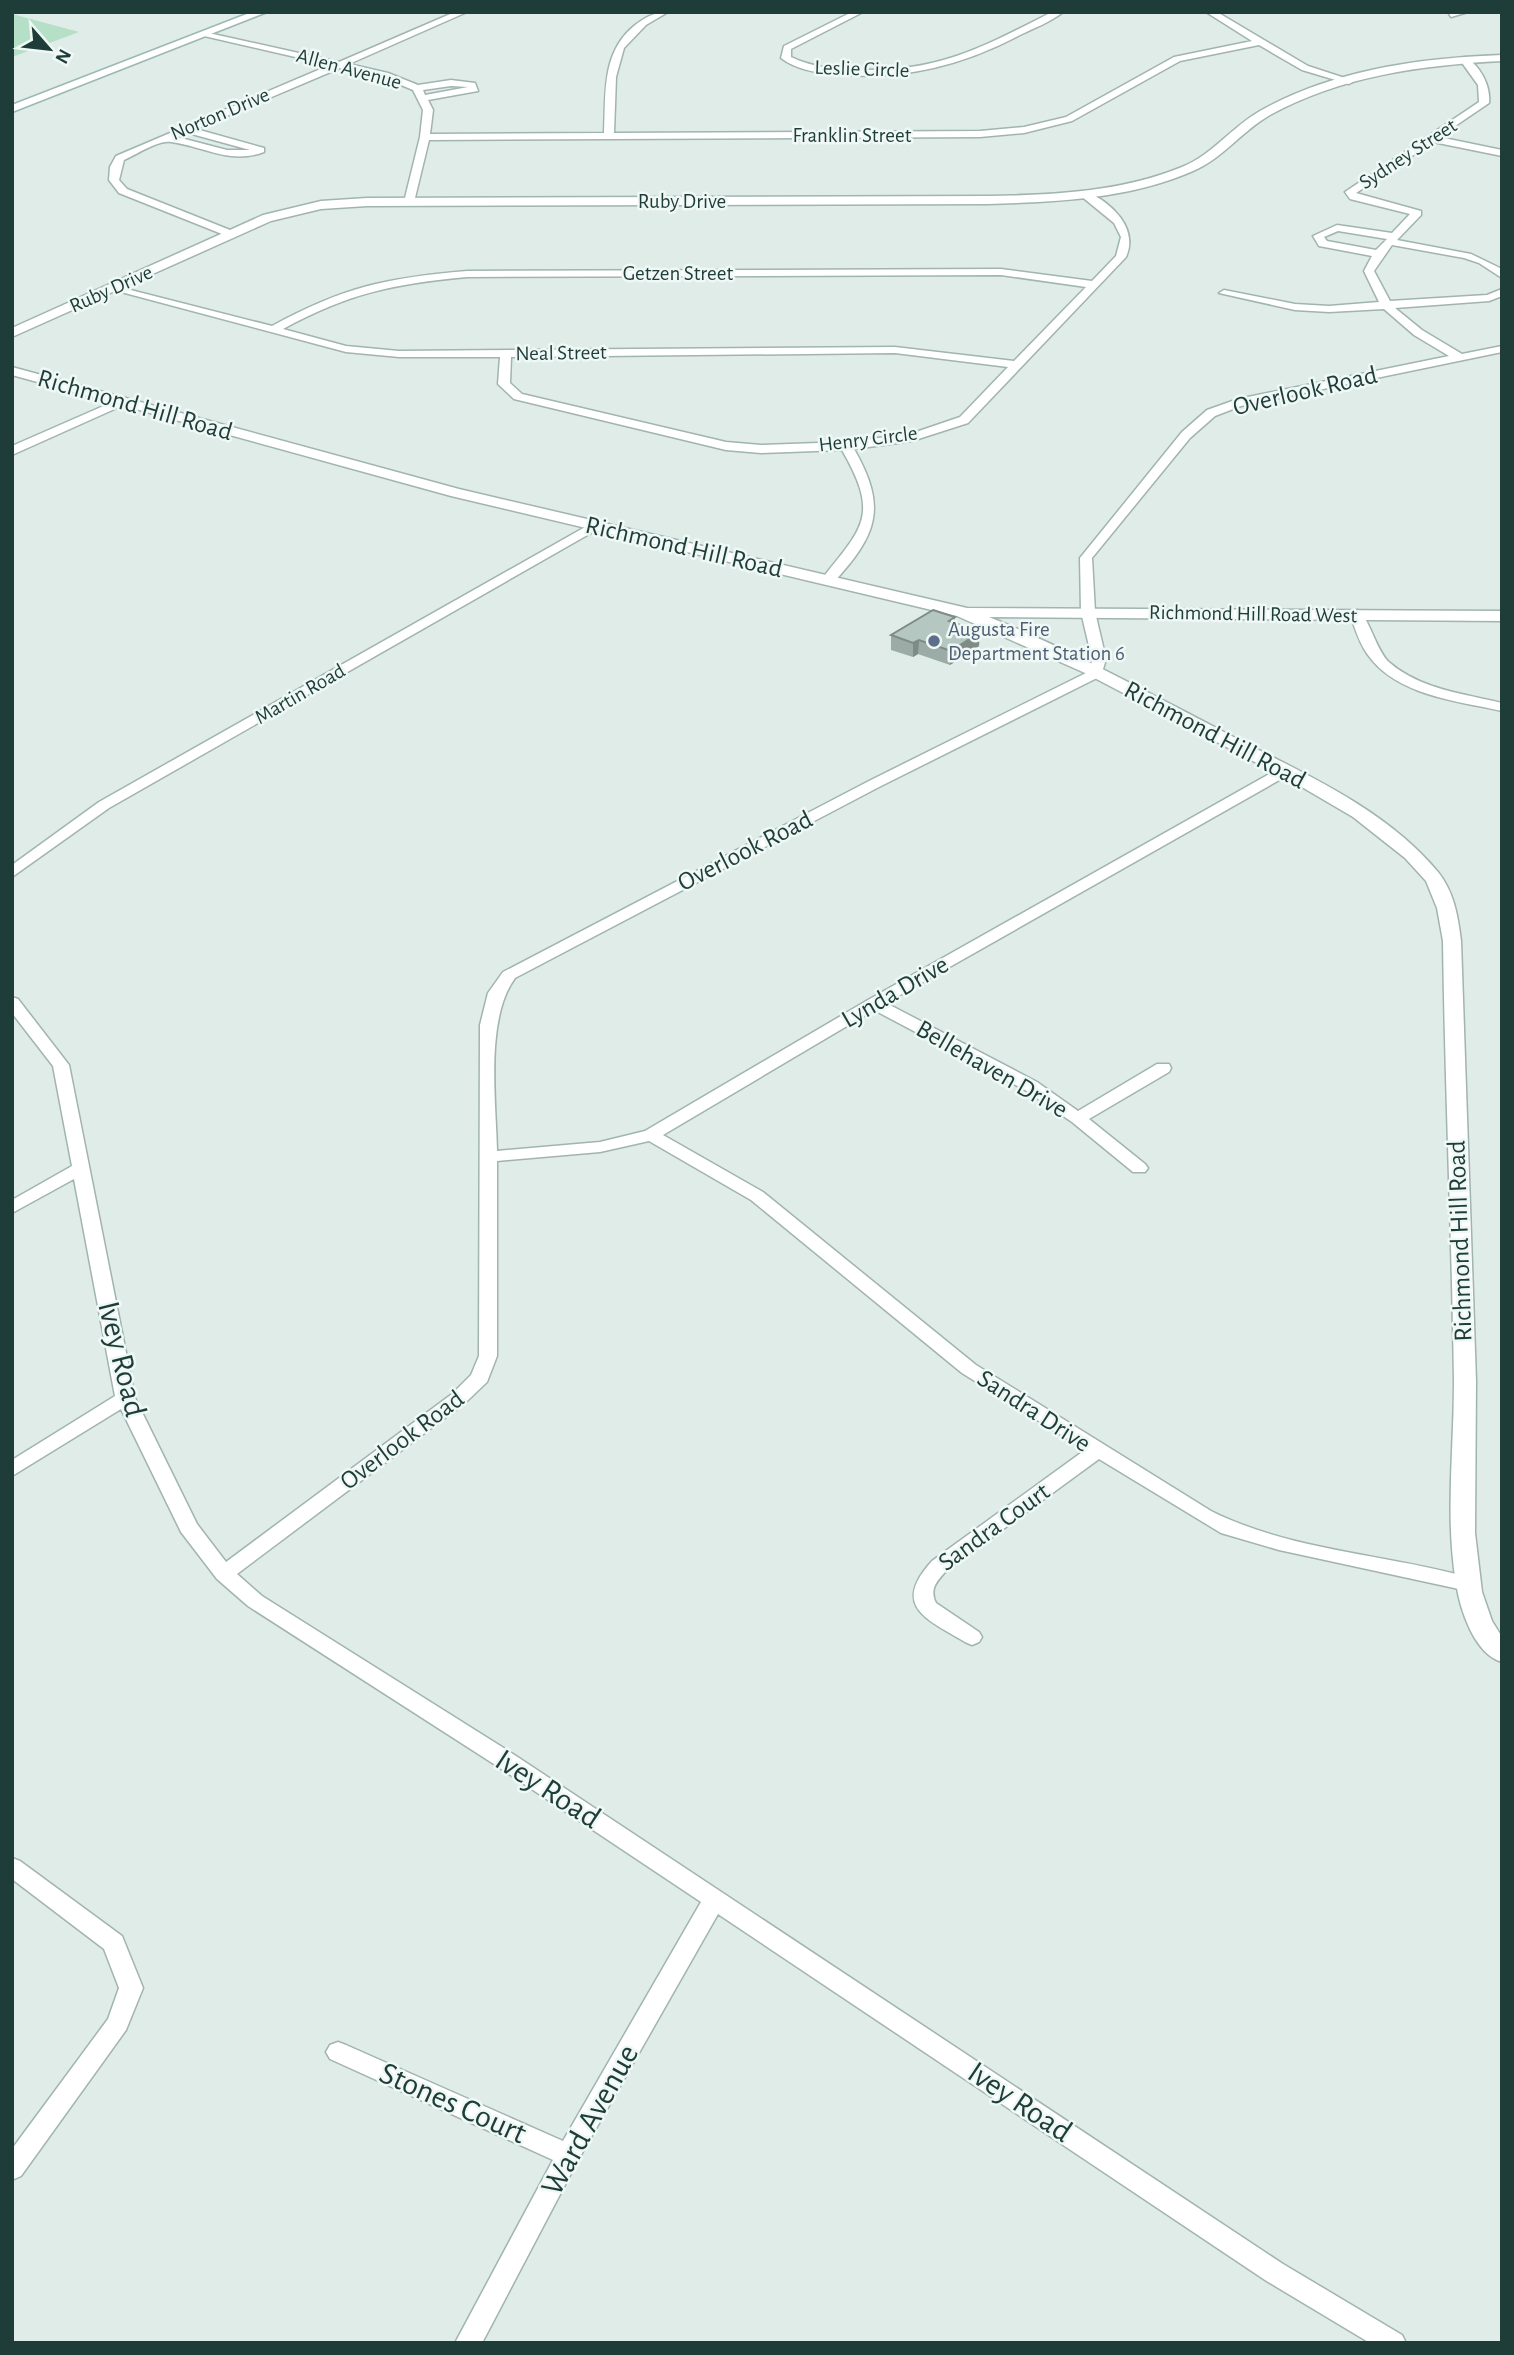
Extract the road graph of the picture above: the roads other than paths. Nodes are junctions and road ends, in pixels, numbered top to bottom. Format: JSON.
{"nodes":[{"id":1,"x":262,"y":12,"type":"edge"},
{"id":2,"x":463,"y":12,"type":"edge"},
{"id":3,"x":664,"y":12,"type":"edge"},
{"id":4,"x":1059,"y":12,"type":"edge"},
{"id":5,"x":1210,"y":12,"type":"edge"},
{"id":6,"x":1464,"y":12,"type":"edge"},
{"id":7,"x":853,"y":13,"type":"edge"},
{"id":8,"x":1451,"y":14,"type":"dead end"},
{"id":9,"x":207,"y":34,"type":"junction"},
{"id":10,"x":1260,"y":42,"type":"junction"},
{"id":11,"x":1502,"y":58,"type":"edge"},
{"id":12,"x":1465,"y":60,"type":"junction"},
{"id":13,"x":338,"y":65,"type":"junction"},
{"id":14,"x":1349,"y":81,"type":"junction"},
{"id":15,"x":12,"y":109,"type":"edge"},
{"id":16,"x":184,"y":129,"type":"junction"},
{"id":17,"x":609,"y":136,"type":"junction"},
{"id":18,"x":164,"y":137,"type":"junction"},
{"id":19,"x":425,"y":137,"type":"junction"},
{"id":20,"x":1430,"y":138,"type":"junction"},
{"id":21,"x":1502,"y":153,"type":"edge"},
{"id":22,"x":1086,"y":194,"type":"junction"},
{"id":23,"x":409,"y":202,"type":"junction"},
{"id":24,"x":231,"y":234,"type":"junction"},
{"id":25,"x":1392,"y":239,"type":"junction"},
{"id":26,"x":1378,"y":254,"type":"junction"},
{"id":27,"x":1502,"y":275,"type":"edge"},
{"id":28,"x":1095,"y":285,"type":"junction"},
{"id":29,"x":111,"y":288,"type":"junction"},
{"id":30,"x":1502,"y":292,"type":"edge"},
{"id":31,"x":1224,"y":293,"type":"dead end"},
{"id":32,"x":1387,"y":306,"type":"junction"},
{"id":33,"x":272,"y":331,"type":"junction"},
{"id":34,"x":12,"y":333,"type":"edge"},
{"id":35,"x":1502,"y":349,"type":"edge"},
{"id":36,"x":506,"y":353,"type":"junction"},
{"id":37,"x":1461,"y":358,"type":"junction"},
{"id":38,"x":1017,"y":365,"type":"junction"},
{"id":39,"x":12,"y":371,"type":"edge"},
{"id":40,"x":124,"y":401,"type":"junction"},
{"id":41,"x":846,"y":446,"type":"junction"},
{"id":42,"x":12,"y":451,"type":"edge"},
{"id":43,"x":594,"y":526,"type":"junction"},
{"id":44,"x":828,"y":580,"type":"junction"},
{"id":45,"x":962,"y":612,"type":"junction"},
{"id":46,"x":1088,"y":612,"type":"junction"},
{"id":47,"x":1357,"y":614,"type":"junction"},
{"id":48,"x":1502,"y":616,"type":"edge"},
{"id":49,"x":1096,"y":673,"type":"junction"},
{"id":50,"x":1502,"y":707,"type":"edge"},
{"id":51,"x":1285,"y":771,"type":"junction"},
{"id":52,"x":12,"y":872,"type":"edge"},
{"id":53,"x":12,"y":1002,"type":"edge"},
{"id":54,"x":874,"y":1003,"type":"junction"},
{"id":55,"x":1163,"y":1068,"type":"dead end"},
{"id":56,"x":1078,"y":1118,"type":"junction"},
{"id":57,"x":651,"y":1135,"type":"junction"},
{"id":58,"x":488,"y":1157,"type":"junction"},
{"id":59,"x":82,"y":1167,"type":"junction"},
{"id":60,"x":1139,"y":1168,"type":"dead end"},
{"id":61,"x":12,"y":1208,"type":"edge"},
{"id":62,"x":125,"y":1398,"type":"junction"},
{"id":63,"x":1097,"y":1451,"type":"junction"},
{"id":64,"x":12,"y":1469,"type":"edge"},
{"id":65,"x":224,"y":1574,"type":"junction"},
{"id":66,"x":1468,"y":1584,"type":"junction"},
{"id":67,"x":972,"y":1637,"type":"dead end"},
{"id":68,"x":1502,"y":1653,"type":"edge"},
{"id":69,"x":12,"y":1867,"type":"edge"},
{"id":70,"x":715,"y":1899,"type":"junction"},
{"id":71,"x":338,"y":2052,"type":"dead end"},
{"id":72,"x":569,"y":2155,"type":"junction"},
{"id":73,"x":12,"y":2169,"type":"edge"},
{"id":74,"x":468,"y":2343,"type":"edge"},
{"id":75,"x":1393,"y":2343,"type":"edge"}],
"edges":[{"from":1,"to":9,"type":"street"},
{"from":2,"to":13,"type":"street","name":"Norton Drive"},
{"from":3,"to":17,"type":"street"},
{"from":4,"to":7,"type":"street","name":"Leslie Circle"},
{"from":5,"to":10,"type":"street"},
{"from":6,"to":8,"type":"street"},
{"from":9,"to":13,"type":"street","name":"Allen Avenue"},
{"from":9,"to":15,"type":"street"},
{"from":10,"to":14,"type":"street"},
{"from":10,"to":17,"type":"street","name":"Franklin Street"},
{"from":11,"to":12,"type":"street","name":"Ruby Drive"},
{"from":12,"to":14,"type":"street","name":"Ruby Drive"},
{"from":12,"to":20,"type":"street","name":"Sydney Street"},
{"from":13,"to":16,"type":"street","name":"Norton Drive"},
{"from":13,"to":19,"type":"street","name":"Allen Avenue"},
{"from":14,"to":22,"type":"street","name":"Ruby Drive"},
{"from":16,"to":18,"type":"street","name":"Norton Drive"},
{"from":16,"to":18,"type":"street"},
{"from":17,"to":19,"type":"street","name":"Franklin Street"},
{"from":18,"to":24,"type":"street","name":"Norton Drive"},
{"from":19,"to":23,"type":"street","name":"Allen Avenue"},
{"from":20,"to":21,"type":"street"},
{"from":20,"to":25,"type":"street","name":"Sydney Street"},
{"from":22,"to":23,"type":"street","name":"Ruby Drive"},
{"from":22,"to":28,"type":"street","name":"Henry Circle"},
{"from":23,"to":24,"type":"street","name":"Ruby Drive"},
{"from":24,"to":29,"type":"street","name":"Ruby Drive"},
{"from":25,"to":26,"type":"street"},
{"from":25,"to":26,"type":"street"},
{"from":25,"to":27,"type":"street"},
{"from":26,"to":32,"type":"street"},
{"from":28,"to":33,"type":"street","name":"Getzen Street"},
{"from":28,"to":38,"type":"street","name":"Henry Circle"},
{"from":29,"to":33,"type":"street","name":"Neal Street"},
{"from":29,"to":34,"type":"street","name":"Ruby Drive"},
{"from":30,"to":32,"type":"street"},
{"from":31,"to":32,"type":"street"},
{"from":32,"to":37,"type":"street"},
{"from":33,"to":36,"type":"street","name":"Neal Street"},
{"from":35,"to":37,"type":"street","name":"Overlook Road"},
{"from":36,"to":38,"type":"street","name":"Neal Street"},
{"from":36,"to":41,"type":"street","name":"Henry Circle"},
{"from":37,"to":46,"type":"street","name":"Overlook Road"},
{"from":38,"to":41,"type":"street","name":"Henry Circle"},
{"from":39,"to":40,"type":"street","name":"Richmond Hill Road"},
{"from":40,"to":42,"type":"street"},
{"from":40,"to":43,"type":"street","name":"Richmond Hill Road"},
{"from":41,"to":44,"type":"street"},
{"from":43,"to":44,"type":"street","name":"Richmond Hill Road"},
{"from":43,"to":52,"type":"street","name":"Martin Road"},
{"from":44,"to":45,"type":"street","name":"Richmond Hill Road"},
{"from":45,"to":46,"type":"street","name":"Richmond Hill Road West"},
{"from":45,"to":49,"type":"street","name":"Richmond Hill Road"},
{"from":46,"to":47,"type":"street","name":"Richmond Hill Road West"},
{"from":46,"to":49,"type":"street","name":"Overlook Road"},
{"from":47,"to":48,"type":"street","name":"Richmond Hill Road West"},
{"from":47,"to":50,"type":"street"},
{"from":49,"to":51,"type":"street","name":"Richmond Hill Road"},
{"from":49,"to":58,"type":"street","name":"Overlook Road"},
{"from":51,"to":54,"type":"street","name":"Lynda Drive"},
{"from":51,"to":66,"type":"street","name":"Richmond Hill Road"},
{"from":53,"to":59,"type":"street","name":"Ivey Road"},
{"from":54,"to":56,"type":"street","name":"Bellehaven Drive"},
{"from":54,"to":57,"type":"street","name":"Lynda Drive"},
{"from":55,"to":56,"type":"street"},
{"from":56,"to":60,"type":"street","name":"Bellehaven Drive"},
{"from":57,"to":58,"type":"street","name":"Lynda Drive"},
{"from":57,"to":63,"type":"street","name":"Sandra Drive"},
{"from":58,"to":65,"type":"street","name":"Overlook Road"},
{"from":59,"to":61,"type":"street"},
{"from":59,"to":62,"type":"street","name":"Ivey Road"},
{"from":62,"to":64,"type":"street"},
{"from":62,"to":65,"type":"street","name":"Ivey Road"},
{"from":63,"to":66,"type":"street","name":"Sandra Drive"},
{"from":63,"to":67,"type":"street","name":"Sandra Court"},
{"from":65,"to":70,"type":"street","name":"Ivey Road"},
{"from":66,"to":68,"type":"street","name":"Richmond Hill Road"},
{"from":69,"to":73,"type":"street"},
{"from":70,"to":72,"type":"street","name":"Ward Avenue"},
{"from":70,"to":75,"type":"street","name":"Ivey Road"},
{"from":71,"to":72,"type":"street","name":"Stones Court"},
{"from":72,"to":74,"type":"street","name":"Ward Avenue"}]}
